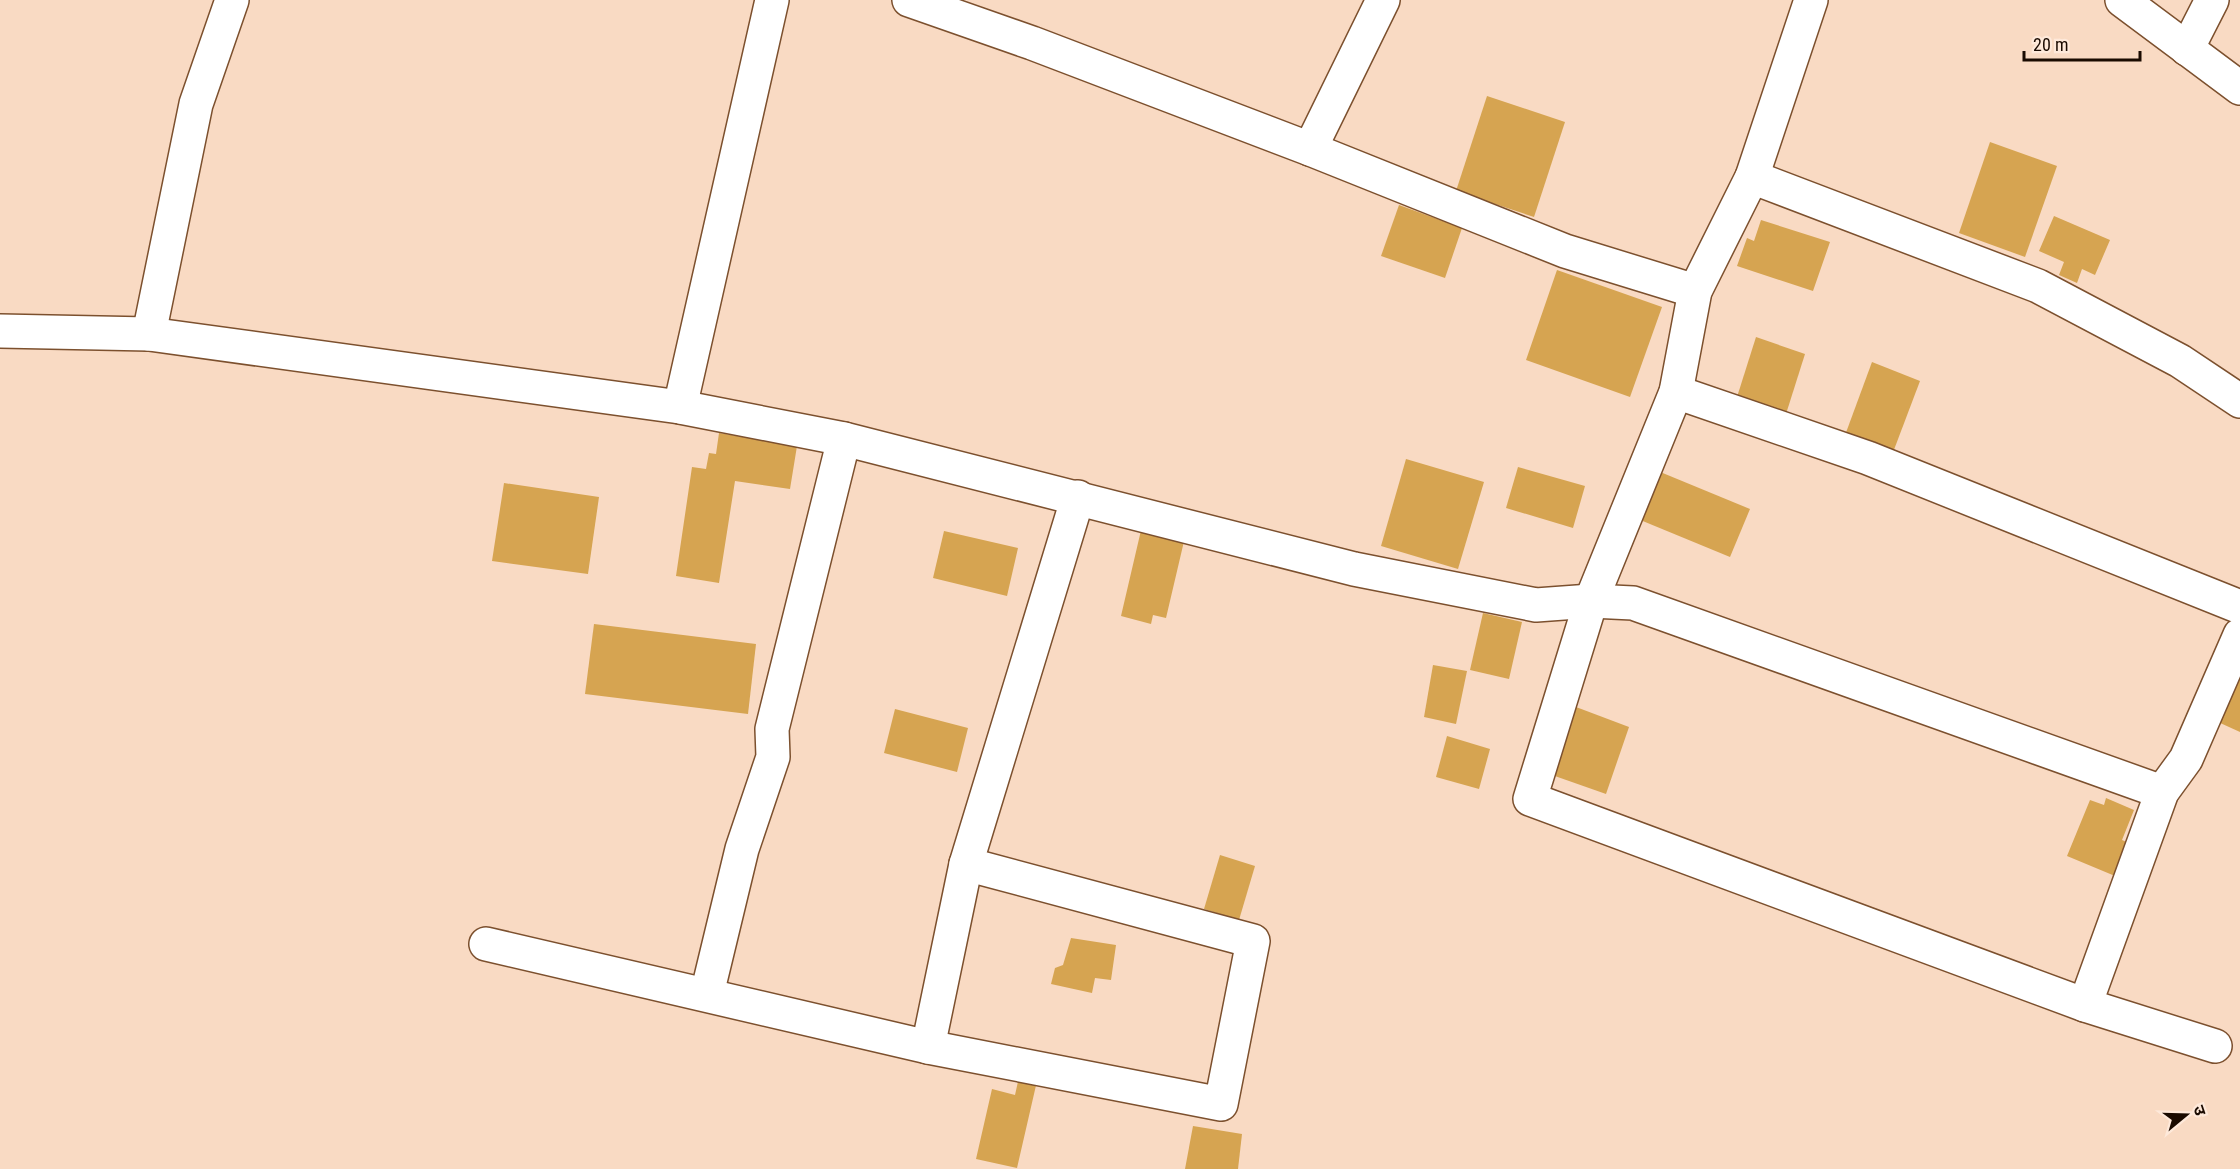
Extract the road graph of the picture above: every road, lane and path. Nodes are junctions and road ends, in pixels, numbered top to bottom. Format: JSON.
{"nodes":[{"id":1,"x":232,"y":0,"type":"edge"},
{"id":2,"x":772,"y":0,"type":"edge"},
{"id":3,"x":909,"y":0,"type":"edge"},
{"id":4,"x":1383,"y":0,"type":"edge"},
{"id":5,"x":1811,"y":0,"type":"edge"},
{"id":6,"x":2122,"y":0,"type":"edge"},
{"id":7,"x":2212,"y":0,"type":"edge"},
{"id":8,"x":2187,"y":49,"type":"junction"},
{"id":9,"x":2240,"y":88,"type":"edge"},
{"id":10,"x":1310,"y":149,"type":"junction"},
{"id":11,"x":1752,"y":177,"type":"junction"},
{"id":12,"x":1695,"y":291,"type":"junction"},
{"id":13,"x":0,"y":331,"type":"edge"},
{"id":14,"x":149,"y":334,"type":"junction"},
{"id":15,"x":1676,"y":392,"type":"junction"},
{"id":16,"x":2240,"y":401,"type":"edge"},
{"id":17,"x":680,"y":407,"type":"junction"},
{"id":18,"x":844,"y":439,"type":"junction"},
{"id":19,"x":1078,"y":497,"type":"junction"},
{"id":20,"x":1591,"y":601,"type":"junction"},
{"id":21,"x":2240,"y":607,"type":"edge"},
{"id":22,"x":2240,"y":635,"type":"edge"},
{"id":23,"x":2162,"y":792,"type":"junction"},
{"id":24,"x":966,"y":864,"type":"junction"},
{"id":25,"x":486,"y":944,"type":"dead end"},
{"id":26,"x":706,"y":994,"type":"junction"},
{"id":27,"x":2085,"y":1005,"type":"junction"},
{"id":28,"x":2215,"y":1046,"type":"dead end"},
{"id":29,"x":928,"y":1047,"type":"junction"}],
"edges":[{"from":1,"to":14,"type":"street"},
{"from":2,"to":17,"type":"street"},
{"from":3,"to":10,"type":"street"},
{"from":4,"to":10,"type":"street"},
{"from":5,"to":11,"type":"street"},
{"from":6,"to":8,"type":"street"},
{"from":7,"to":8,"type":"street"},
{"from":8,"to":9,"type":"street"},
{"from":10,"to":12,"type":"street"},
{"from":11,"to":12,"type":"street"},
{"from":11,"to":16,"type":"street"},
{"from":12,"to":15,"type":"street"},
{"from":13,"to":14,"type":"street"},
{"from":14,"to":17,"type":"street"},
{"from":15,"to":20,"type":"street"},
{"from":15,"to":21,"type":"street"},
{"from":17,"to":18,"type":"street"},
{"from":18,"to":19,"type":"street"},
{"from":18,"to":26,"type":"street"},
{"from":19,"to":20,"type":"street"},
{"from":19,"to":24,"type":"street"},
{"from":20,"to":23,"type":"street"},
{"from":20,"to":27,"type":"street"},
{"from":22,"to":23,"type":"street"},
{"from":23,"to":27,"type":"street"},
{"from":24,"to":29,"type":"street"},
{"from":24,"to":29,"type":"street"},
{"from":25,"to":26,"type":"street"},
{"from":26,"to":29,"type":"street"},
{"from":27,"to":28,"type":"street"}]}
